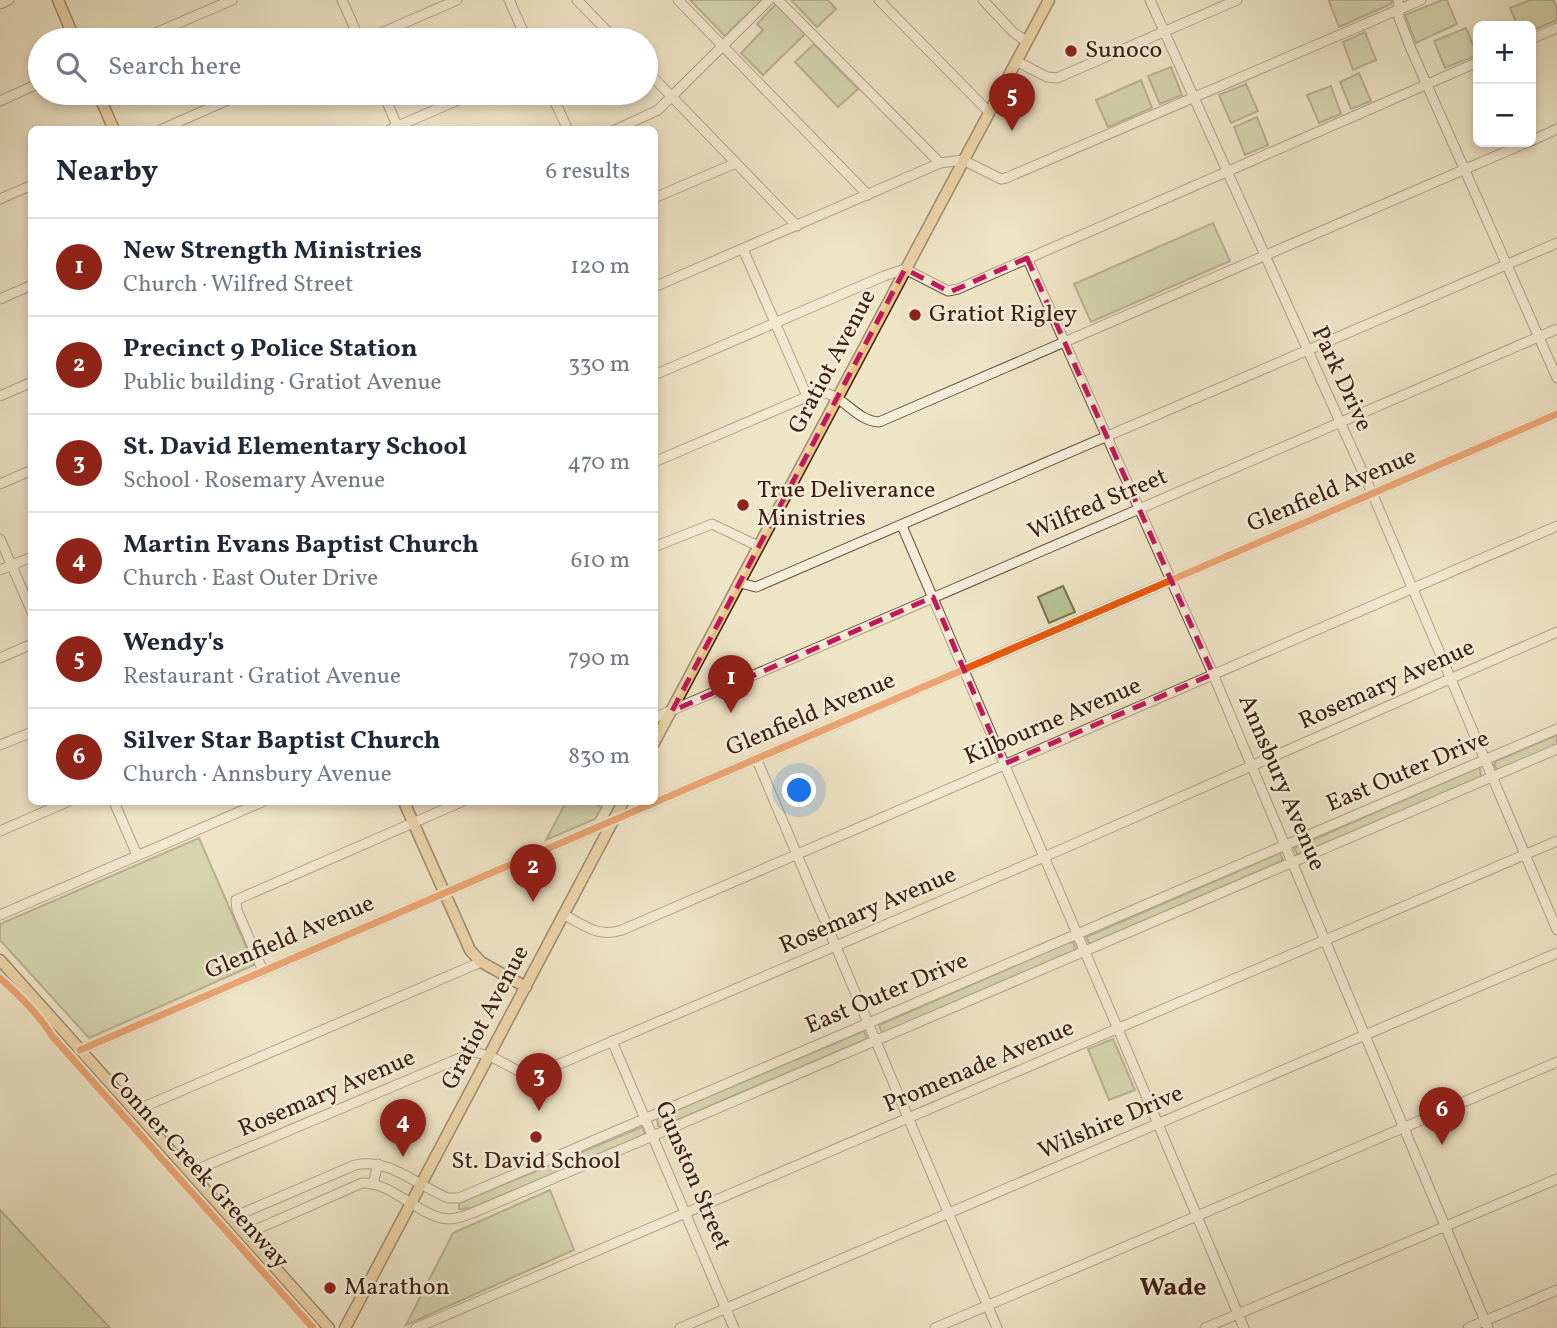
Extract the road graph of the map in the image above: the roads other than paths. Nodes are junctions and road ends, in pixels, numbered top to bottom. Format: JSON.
{"nodes":[{"id":1,"x":9,"y":0,"type":"edge"},
{"id":2,"x":58,"y":0,"type":"edge"},
{"id":3,"x":232,"y":0,"type":"edge"},
{"id":4,"x":342,"y":0,"type":"edge"},
{"id":5,"x":457,"y":0,"type":"edge"},
{"id":6,"x":509,"y":0,"type":"edge"},
{"id":7,"x":577,"y":0,"type":"edge"},
{"id":8,"x":677,"y":0,"type":"edge"},
{"id":9,"x":769,"y":0,"type":"edge"},
{"id":10,"x":778,"y":0,"type":"edge"},
{"id":11,"x":879,"y":0,"type":"edge"},
{"id":12,"x":983,"y":0,"type":"edge"},
{"id":13,"x":1049,"y":0,"type":"edge"},
{"id":14,"x":1150,"y":0,"type":"edge"},
{"id":15,"x":1237,"y":0,"type":"edge"},
{"id":16,"x":1421,"y":0,"type":"edge"},
{"id":17,"x":0,"y":4,"type":"edge"},
{"id":18,"x":1398,"y":5,"type":"edge"},
{"id":19,"x":70,"y":28,"type":"edge"},
{"id":20,"x":167,"y":28,"type":"edge"},
{"id":21,"x":356,"y":28,"type":"edge"},
{"id":22,"x":390,"y":28,"type":"edge"},
{"id":23,"x":522,"y":28,"type":"edge"},
{"id":24,"x":604,"y":28,"type":"edge"},
{"id":25,"x":1557,"y":28,"type":"edge"},
{"id":26,"x":1164,"y":32,"type":"junction"},
{"id":27,"x":1536,"y":38,"type":"edge"},
{"id":28,"x":1026,"y":41,"type":"junction"},
{"id":29,"x":722,"y":46,"type":"junction"},
{"id":30,"x":1016,"y":61,"type":"junction"},
{"id":31,"x":1473,"y":64,"type":"edge"},
{"id":32,"x":658,"y":83,"type":"edge"},
{"id":33,"x":1427,"y":84,"type":"junction"},
{"id":34,"x":28,"y":88,"type":"edge"},
{"id":35,"x":671,"y":96,"type":"junction"},
{"id":36,"x":1193,"y":98,"type":"junction"},
{"id":37,"x":0,"y":101,"type":"edge"},
{"id":38,"x":103,"y":105,"type":"edge"},
{"id":39,"x":217,"y":105,"type":"edge"},
{"id":40,"x":387,"y":105,"type":"edge"},
{"id":41,"x":447,"y":105,"type":"edge"},
{"id":42,"x":557,"y":105,"type":"edge"},
{"id":43,"x":989,"y":112,"type":"junction"},
{"id":44,"x":112,"y":126,"type":"edge"},
{"id":45,"x":169,"y":126,"type":"edge"},
{"id":46,"x":394,"y":126,"type":"edge"},
{"id":47,"x":400,"y":126,"type":"edge"},
{"id":48,"x":566,"y":126,"type":"edge"},
{"id":49,"x":624,"y":126,"type":"edge"},
{"id":50,"x":1557,"y":129,"type":"edge"},
{"id":51,"x":1536,"y":138,"type":"edge"},
{"id":52,"x":1515,"y":147,"type":"edge"},
{"id":53,"x":963,"y":160,"type":"junction"},
{"id":54,"x":736,"y":163,"type":"junction"},
{"id":55,"x":940,"y":163,"type":"junction"},
{"id":56,"x":1465,"y":169,"type":"junction"},
{"id":57,"x":1226,"y":172,"type":"junction"},
{"id":58,"x":28,"y":187,"type":"edge"},
{"id":59,"x":868,"y":195,"type":"junction"},
{"id":60,"x":658,"y":196,"type":"edge"},
{"id":61,"x":0,"y":199,"type":"edge"},
{"id":62,"x":797,"y":226,"type":"junction"},
{"id":63,"x":1557,"y":243,"type":"edge"},
{"id":64,"x":743,"y":249,"type":"junction"},
{"id":65,"x":1264,"y":255,"type":"junction"},
{"id":66,"x":1027,"y":258,"type":"junction"},
{"id":67,"x":1507,"y":264,"type":"junction"},
{"id":68,"x":905,"y":269,"type":"junction"},
{"id":69,"x":658,"y":285,"type":"edge"},
{"id":70,"x":28,"y":287,"type":"edge"},
{"id":71,"x":0,"y":299,"type":"edge"},
{"id":72,"x":775,"y":323,"type":"junction"},
{"id":73,"x":1557,"y":328,"type":"edge"},
{"id":74,"x":1539,"y":337,"type":"junction"},
{"id":75,"x":1064,"y":341,"type":"junction"},
{"id":76,"x":1307,"y":351,"type":"junction"},
{"id":77,"x":658,"y":373,"type":"edge"},
{"id":78,"x":1557,"y":378,"type":"edge"},
{"id":79,"x":28,"y":384,"type":"edge"},
{"id":80,"x":0,"y":396,"type":"edge"},
{"id":81,"x":807,"y":396,"type":"junction"},
{"id":82,"x":837,"y":398,"type":"junction"},
{"id":83,"x":1557,"y":414,"type":"edge"},
{"id":84,"x":1340,"y":423,"type":"junction"},
{"id":85,"x":1107,"y":437,"type":"junction"},
{"id":86,"x":658,"y":460,"type":"edge"},
{"id":87,"x":28,"y":472,"type":"edge"},
{"id":88,"x":0,"y":484,"type":"edge"},
{"id":89,"x":1373,"y":495,"type":"junction"},
{"id":90,"x":1139,"y":508,"type":"junction"},
{"id":91,"x":902,"y":526,"type":"junction"},
{"id":92,"x":1557,"y":526,"type":"edge"},
{"id":93,"x":0,"y":539,"type":"edge"},
{"id":94,"x":658,"y":545,"type":"edge"},
{"id":95,"x":758,"y":547,"type":"junction"},
{"id":96,"x":28,"y":559,"type":"edge"},
{"id":97,"x":11,"y":565,"type":"junction"},
{"id":98,"x":0,"y":570,"type":"edge"},
{"id":99,"x":1172,"y":580,"type":"junction"},
{"id":100,"x":740,"y":583,"type":"junction"},
{"id":101,"x":1413,"y":588,"type":"junction"},
{"id":102,"x":933,"y":597,"type":"junction"},
{"id":103,"x":28,"y":603,"type":"edge"},
{"id":104,"x":1557,"y":632,"type":"edge"},
{"id":105,"x":28,"y":646,"type":"edge"},
{"id":106,"x":0,"y":658,"type":"edge"},
{"id":107,"x":964,"y":670,"type":"junction"},
{"id":108,"x":1213,"y":674,"type":"junction"},
{"id":109,"x":1451,"y":679,"type":"junction"},
{"id":110,"x":672,"y":710,"type":"junction"},
{"id":111,"x":658,"y":717,"type":"edge"},
{"id":112,"x":1557,"y":730,"type":"edge"},
{"id":113,"x":28,"y":734,"type":"edge"},
{"id":114,"x":658,"y":736,"type":"edge"},
{"id":115,"x":0,"y":745,"type":"edge"},
{"id":116,"x":1557,"y":749,"type":"edge"},
{"id":117,"x":757,"y":760,"type":"junction"},
{"id":118,"x":1486,"y":760,"type":"junction"},
{"id":119,"x":1004,"y":764,"type":"junction"},
{"id":120,"x":1252,"y":765,"type":"junction"},
{"id":121,"x":1493,"y":776,"type":"junction"},
{"id":122,"x":658,"y":803,"type":"edge"},
{"id":123,"x":60,"y":805,"type":"edge"},
{"id":124,"x":115,"y":805,"type":"edge"},
{"id":125,"x":255,"y":805,"type":"edge"},
{"id":126,"x":405,"y":805,"type":"edge"},
{"id":127,"x":454,"y":805,"type":"edge"},
{"id":128,"x":622,"y":805,"type":"edge"},
{"id":129,"x":652,"y":805,"type":"edge"},
{"id":130,"x":413,"y":822,"type":"junction"},
{"id":131,"x":613,"y":822,"type":"junction"},
{"id":132,"x":0,"y":831,"type":"edge"},
{"id":133,"x":1557,"y":841,"type":"edge"},
{"id":134,"x":1285,"y":846,"type":"junction"},
{"id":135,"x":797,"y":854,"type":"junction"},
{"id":136,"x":138,"y":855,"type":"junction"},
{"id":137,"x":1526,"y":855,"type":"junction"},
{"id":138,"x":1044,"y":857,"type":"junction"},
{"id":139,"x":1292,"y":862,"type":"junction"},
{"id":140,"x":444,"y":892,"type":"junction"},
{"id":141,"x":0,"y":915,"type":"edge"},
{"id":142,"x":564,"y":915,"type":"junction"},
{"id":143,"x":1557,"y":930,"type":"edge"},
{"id":144,"x":1077,"y":933,"type":"junction"},
{"id":145,"x":1326,"y":940,"type":"junction"},
{"id":146,"x":836,"y":946,"type":"junction"},
{"id":147,"x":1085,"y":952,"type":"junction"},
{"id":148,"x":1557,"y":953,"type":"edge"},
{"id":149,"x":0,"y":960,"type":"edge"},
{"id":150,"x":481,"y":962,"type":"junction"},
{"id":151,"x":263,"y":971,"type":"junction"},
{"id":152,"x":526,"y":986,"type":"junction"},
{"id":153,"x":868,"y":1023,"type":"junction"},
{"id":154,"x":1118,"y":1028,"type":"junction"},
{"id":155,"x":1364,"y":1035,"type":"junction"},
{"id":156,"x":612,"y":1041,"type":"junction"},
{"id":157,"x":876,"y":1041,"type":"junction"},
{"id":158,"x":80,"y":1050,"type":"junction"},
{"id":159,"x":490,"y":1056,"type":"junction"},
{"id":160,"x":1557,"y":1062,"type":"edge"},
{"id":161,"x":134,"y":1111,"type":"junction"},
{"id":162,"x":909,"y":1118,"type":"junction"},
{"id":163,"x":645,"y":1119,"type":"junction"},
{"id":164,"x":1158,"y":1124,"type":"junction"},
{"id":165,"x":1402,"y":1128,"type":"junction"},
{"id":166,"x":653,"y":1137,"type":"junction"},
{"id":167,"x":378,"y":1164,"type":"junction"},
{"id":168,"x":191,"y":1172,"type":"junction"},
{"id":169,"x":1557,"y":1179,"type":"edge"},
{"id":170,"x":373,"y":1184,"type":"junction"},
{"id":171,"x":421,"y":1185,"type":"junction"},
{"id":172,"x":453,"y":1199,"type":"junction"},
{"id":173,"x":274,"y":1200,"type":"junction"},
{"id":174,"x":412,"y":1202,"type":"junction"},
{"id":175,"x":686,"y":1213,"type":"junction"},
{"id":176,"x":949,"y":1213,"type":"junction"},
{"id":177,"x":1197,"y":1216,"type":"junction"},
{"id":178,"x":283,"y":1217,"type":"junction"},
{"id":179,"x":231,"y":1218,"type":"junction"},
{"id":180,"x":454,"y":1219,"type":"junction"},
{"id":181,"x":1444,"y":1227,"type":"junction"},
{"id":182,"x":246,"y":1234,"type":"junction"},
{"id":183,"x":1557,"y":1290,"type":"edge"},
{"id":184,"x":987,"y":1306,"type":"junction"},
{"id":185,"x":726,"y":1309,"type":"junction"},
{"id":186,"x":1238,"y":1314,"type":"junction"},
{"id":187,"x":1486,"y":1325,"type":"edge"},
{"id":188,"x":329,"y":1328,"type":"edge"},
{"id":189,"x":345,"y":1328,"type":"edge"},
{"id":190,"x":416,"y":1328,"type":"edge"},
{"id":191,"x":680,"y":1328,"type":"edge"},
{"id":192,"x":734,"y":1328,"type":"edge"},
{"id":193,"x":935,"y":1328,"type":"edge"},
{"id":194,"x":997,"y":1328,"type":"edge"},
{"id":195,"x":1205,"y":1328,"type":"edge"},
{"id":196,"x":1244,"y":1328,"type":"edge"},
{"id":197,"x":1468,"y":1328,"type":"edge"}],
"edges":[{"from":1,"to":17,"type":"street"},
{"from":2,"to":19,"type":"main road"},
{"from":3,"to":20,"type":"street"},
{"from":4,"to":21,"type":"street"},
{"from":5,"to":22,"type":"street"},
{"from":6,"to":23,"type":"street"},
{"from":7,"to":24,"type":"street"},
{"from":8,"to":29,"type":"street"},
{"from":9,"to":29,"type":"street"},
{"from":10,"to":55,"type":"street"},
{"from":11,"to":43,"type":"street"},
{"from":12,"to":28,"type":"street"},
{"from":13,"to":28,"type":"main road","name":"Gratiot Avenue"},
{"from":14,"to":26,"type":"street","name":"Park Drive"},
{"from":15,"to":26,"type":"street"},
{"from":16,"to":18,"type":"street"},
{"from":18,"to":33,"type":"street"},
{"from":18,"to":36,"type":"street"},
{"from":25,"to":27,"type":"street"},
{"from":26,"to":30,"type":"street"},
{"from":26,"to":36,"type":"street","name":"Park Drive"},
{"from":28,"to":30,"type":"main road","name":"Gratiot Avenue"},
{"from":29,"to":35,"type":"street"},
{"from":29,"to":59,"type":"street"},
{"from":30,"to":43,"type":"main road","name":"Gratiot Avenue"},
{"from":31,"to":33,"type":"street"},
{"from":32,"to":35,"type":"street"},
{"from":33,"to":56,"type":"street"},
{"from":33,"to":57,"type":"street"},
{"from":34,"to":37,"type":"street"},
{"from":35,"to":49,"type":"street"},
{"from":35,"to":54,"type":"street"},
{"from":36,"to":53,"type":"street"},
{"from":36,"to":57,"type":"street","name":"Park Drive"},
{"from":38,"to":44,"type":"main road"},
{"from":39,"to":45,"type":"street"},
{"from":40,"to":46,"type":"street"},
{"from":41,"to":47,"type":"street"},
{"from":42,"to":48,"type":"street"},
{"from":43,"to":53,"type":"main road","name":"Gratiot Avenue"},
{"from":50,"to":51,"type":"street"},
{"from":52,"to":56,"type":"street"},
{"from":53,"to":55,"type":"street"},
{"from":53,"to":68,"type":"main road","name":"Gratiot Avenue"},
{"from":54,"to":60,"type":"street"},
{"from":54,"to":62,"type":"street"},
{"from":55,"to":59,"type":"street"},
{"from":56,"to":65,"type":"street"},
{"from":56,"to":67,"type":"street"},
{"from":57,"to":65,"type":"street","name":"Park Drive"},
{"from":57,"to":66,"type":"street"},
{"from":58,"to":61,"type":"street"},
{"from":59,"to":62,"type":"street"},
{"from":62,"to":64,"type":"street"},
{"from":63,"to":67,"type":"street"},
{"from":64,"to":69,"type":"street"},
{"from":64,"to":72,"type":"street"},
{"from":65,"to":75,"type":"street"},
{"from":65,"to":76,"type":"street","name":"Park Drive"},
{"from":66,"to":68,"type":"street"},
{"from":66,"to":75,"type":"street","name":"Annsbury Avenue"},
{"from":67,"to":74,"type":"street"},
{"from":67,"to":76,"type":"street"},
{"from":68,"to":72,"type":"street"},
{"from":68,"to":82,"type":"main road","name":"Gratiot Avenue"},
{"from":70,"to":71,"type":"street"},
{"from":72,"to":77,"type":"street"},
{"from":72,"to":81,"type":"street"},
{"from":73,"to":74,"type":"street","name":"Wilfred Street"},
{"from":74,"to":78,"type":"street"},
{"from":74,"to":84,"type":"street","name":"Wilfred Street"},
{"from":75,"to":82,"type":"street"},
{"from":75,"to":85,"type":"street","name":"Annsbury Avenue"},
{"from":76,"to":84,"type":"street","name":"Park Drive"},
{"from":76,"to":85,"type":"street"},
{"from":79,"to":80,"type":"street"},
{"from":81,"to":82,"type":"street"},
{"from":81,"to":86,"type":"street"},
{"from":82,"to":95,"type":"main road","name":"Gratiot Avenue"},
{"from":83,"to":89,"type":"street","name":"Glenfield Avenue"},
{"from":84,"to":89,"type":"street","name":"Park Drive"},
{"from":84,"to":90,"type":"street","name":"Wilfred Street"},
{"from":85,"to":90,"type":"street","name":"Annsbury Avenue"},
{"from":85,"to":91,"type":"street"},
{"from":87,"to":88,"type":"street"},
{"from":89,"to":99,"type":"street","name":"Glenfield Avenue"},
{"from":89,"to":101,"type":"street","name":"Park Drive"},
{"from":90,"to":99,"type":"street","name":"Annsbury Avenue"},
{"from":90,"to":102,"type":"street","name":"Wilfred Street"},
{"from":91,"to":100,"type":"street"},
{"from":91,"to":102,"type":"street"},
{"from":92,"to":101,"type":"street","name":"Kilbourne Avenue"},
{"from":93,"to":97,"type":"street"},
{"from":94,"to":95,"type":"street"},
{"from":95,"to":100,"type":"main road","name":"Gratiot Avenue"},
{"from":96,"to":97,"type":"street"},
{"from":97,"to":98,"type":"street"},
{"from":97,"to":103,"type":"street"},
{"from":99,"to":107,"type":"street","name":"Glenfield Avenue"},
{"from":99,"to":108,"type":"street","name":"Annsbury Avenue"},
{"from":100,"to":110,"type":"main road","name":"Gratiot Avenue"},
{"from":101,"to":108,"type":"street","name":"Kilbourne Avenue"},
{"from":101,"to":109,"type":"street","name":"Park Drive"},
{"from":102,"to":107,"type":"street"},
{"from":102,"to":110,"type":"street","name":"Wilfred Street"},
{"from":104,"to":109,"type":"street","name":"Rosemary Avenue"},
{"from":105,"to":106,"type":"street"},
{"from":107,"to":117,"type":"street","name":"Glenfield Avenue"},
{"from":107,"to":119,"type":"street"},
{"from":108,"to":119,"type":"street","name":"Kilbourne Avenue"},
{"from":108,"to":120,"type":"street","name":"Annsbury Avenue"},
{"from":109,"to":118,"type":"street","name":"Park Drive"},
{"from":109,"to":120,"type":"street","name":"Rosemary Avenue"},
{"from":110,"to":111,"type":"street","name":"Wilfred Street"},
{"from":110,"to":114,"type":"main road","name":"Gratiot Avenue"},
{"from":112,"to":118,"type":"street","name":"East Outer Drive"},
{"from":113,"to":115,"type":"street"},
{"from":116,"to":121,"type":"street","name":"East Outer Drive"},
{"from":117,"to":122,"type":"street","name":"Glenfield Avenue"},
{"from":117,"to":135,"type":"street"},
{"from":118,"to":121,"type":"street","name":"Park Drive"},
{"from":118,"to":134,"type":"street","name":"East Outer Drive"},
{"from":119,"to":135,"type":"street","name":"Kilbourne Avenue"},
{"from":119,"to":138,"type":"street"},
{"from":120,"to":134,"type":"street","name":"Annsbury Avenue"},
{"from":120,"to":138,"type":"street","name":"Rosemary Avenue"},
{"from":121,"to":137,"type":"street","name":"Park Drive"},
{"from":121,"to":139,"type":"street","name":"East Outer Drive"},
{"from":123,"to":132,"type":"street"},
{"from":124,"to":136,"type":"street"},
{"from":125,"to":136,"type":"street"},
{"from":126,"to":130,"type":"main road"},
{"from":127,"to":130,"type":"street"},
{"from":128,"to":131,"type":"main road","name":"Gratiot Avenue"},
{"from":129,"to":131,"type":"street","name":"Glenfield Avenue"},
{"from":130,"to":140,"type":"main road"},
{"from":130,"to":151,"type":"street"},
{"from":131,"to":140,"type":"street","name":"Glenfield Avenue"},
{"from":131,"to":142,"type":"main road","name":"Gratiot Avenue"},
{"from":133,"to":137,"type":"street","name":"Promenade Avenue"},
{"from":134,"to":139,"type":"street","name":"Annsbury Avenue"},
{"from":134,"to":144,"type":"street","name":"East Outer Drive"},
{"from":135,"to":142,"type":"street","name":"Kilbourne Avenue"},
{"from":135,"to":146,"type":"street"},
{"from":136,"to":141,"type":"street"},
{"from":137,"to":143,"type":"street","name":"Park Drive"},
{"from":137,"to":145,"type":"street","name":"Promenade Avenue"},
{"from":138,"to":144,"type":"street"},
{"from":138,"to":146,"type":"street","name":"Rosemary Avenue"},
{"from":139,"to":145,"type":"street","name":"Annsbury Avenue"},
{"from":139,"to":147,"type":"street","name":"East Outer Drive"},
{"from":140,"to":150,"type":"main road"},
{"from":140,"to":151,"type":"street","name":"Glenfield Avenue"},
{"from":142,"to":152,"type":"main road","name":"Gratiot Avenue"},
{"from":144,"to":147,"type":"street"},
{"from":144,"to":153,"type":"street","name":"East Outer Drive"},
{"from":145,"to":154,"type":"street","name":"Promenade Avenue"},
{"from":145,"to":155,"type":"street","name":"Annsbury Avenue"},
{"from":146,"to":153,"type":"street"},
{"from":146,"to":156,"type":"street","name":"Rosemary Avenue"},
{"from":147,"to":154,"type":"street"},
{"from":147,"to":157,"type":"street","name":"East Outer Drive"},
{"from":148,"to":155,"type":"street","name":"Wilshire Drive"},
{"from":149,"to":158,"type":"main road"},
{"from":150,"to":152,"type":"main road"},
{"from":150,"to":161,"type":"street"},
{"from":151,"to":158,"type":"street","name":"Glenfield Avenue"},
{"from":152,"to":159,"type":"main road","name":"Gratiot Avenue"},
{"from":153,"to":157,"type":"street"},
{"from":153,"to":163,"type":"street","name":"East Outer Drive"},
{"from":154,"to":162,"type":"street","name":"Promenade Avenue"},
{"from":154,"to":164,"type":"street"},
{"from":155,"to":164,"type":"street","name":"Wilshire Drive"},
{"from":155,"to":165,"type":"street","name":"Annsbury Avenue"},
{"from":156,"to":159,"type":"street","name":"Rosemary Avenue"},
{"from":156,"to":163,"type":"street","name":"Gunston Street"},
{"from":157,"to":162,"type":"street"},
{"from":157,"to":166,"type":"street","name":"East Outer Drive"},
{"from":158,"to":161,"type":"main road"},
{"from":159,"to":168,"type":"street","name":"Rosemary Avenue"},
{"from":159,"to":171,"type":"main road","name":"Gratiot Avenue"},
{"from":160,"to":165,"type":"street"},
{"from":161,"to":168,"type":"main road"},
{"from":162,"to":175,"type":"street","name":"Promenade Avenue"},
{"from":162,"to":176,"type":"street"},
{"from":163,"to":166,"type":"street","name":"Gunston Street"},
{"from":163,"to":172,"type":"street","name":"East Outer Drive"},
{"from":164,"to":176,"type":"street","name":"Wilshire Drive"},
{"from":164,"to":177,"type":"street"},
{"from":165,"to":177,"type":"street"},
{"from":165,"to":181,"type":"street","name":"Annsbury Avenue"},
{"from":166,"to":175,"type":"street","name":"Gunston Street"},
{"from":166,"to":180,"type":"street","name":"East Outer Drive"},
{"from":167,"to":170,"type":"street"},
{"from":167,"to":171,"type":"street"},
{"from":167,"to":173,"type":"street"},
{"from":168,"to":179,"type":"main road"},
{"from":169,"to":181,"type":"street"},
{"from":170,"to":174,"type":"street"},
{"from":170,"to":178,"type":"street"},
{"from":171,"to":172,"type":"street"},
{"from":171,"to":174,"type":"main road","name":"Gratiot Avenue"},
{"from":172,"to":180,"type":"street"},
{"from":173,"to":178,"type":"street"},
{"from":173,"to":179,"type":"street"},
{"from":174,"to":180,"type":"street"},
{"from":174,"to":189,"type":"main road","name":"Gratiot Avenue"},
{"from":175,"to":185,"type":"street","name":"Gunston Street"},
{"from":175,"to":190,"type":"street","name":"Promenade Avenue"},
{"from":176,"to":184,"type":"street"},
{"from":176,"to":185,"type":"street","name":"Wilshire Drive"},
{"from":177,"to":184,"type":"street"},
{"from":177,"to":186,"type":"street"},
{"from":178,"to":182,"type":"street"},
{"from":179,"to":182,"type":"main road"},
{"from":181,"to":186,"type":"street"},
{"from":181,"to":187,"type":"street","name":"Annsbury Avenue"},
{"from":182,"to":188,"type":"main road"},
{"from":183,"to":187,"type":"street"},
{"from":184,"to":193,"type":"street"},
{"from":184,"to":194,"type":"street"},
{"from":185,"to":191,"type":"street","name":"Wilshire Drive"},
{"from":185,"to":192,"type":"street","name":"Gunston Street"},
{"from":186,"to":195,"type":"street"},
{"from":186,"to":196,"type":"street"},
{"from":187,"to":197,"type":"street"}]}
